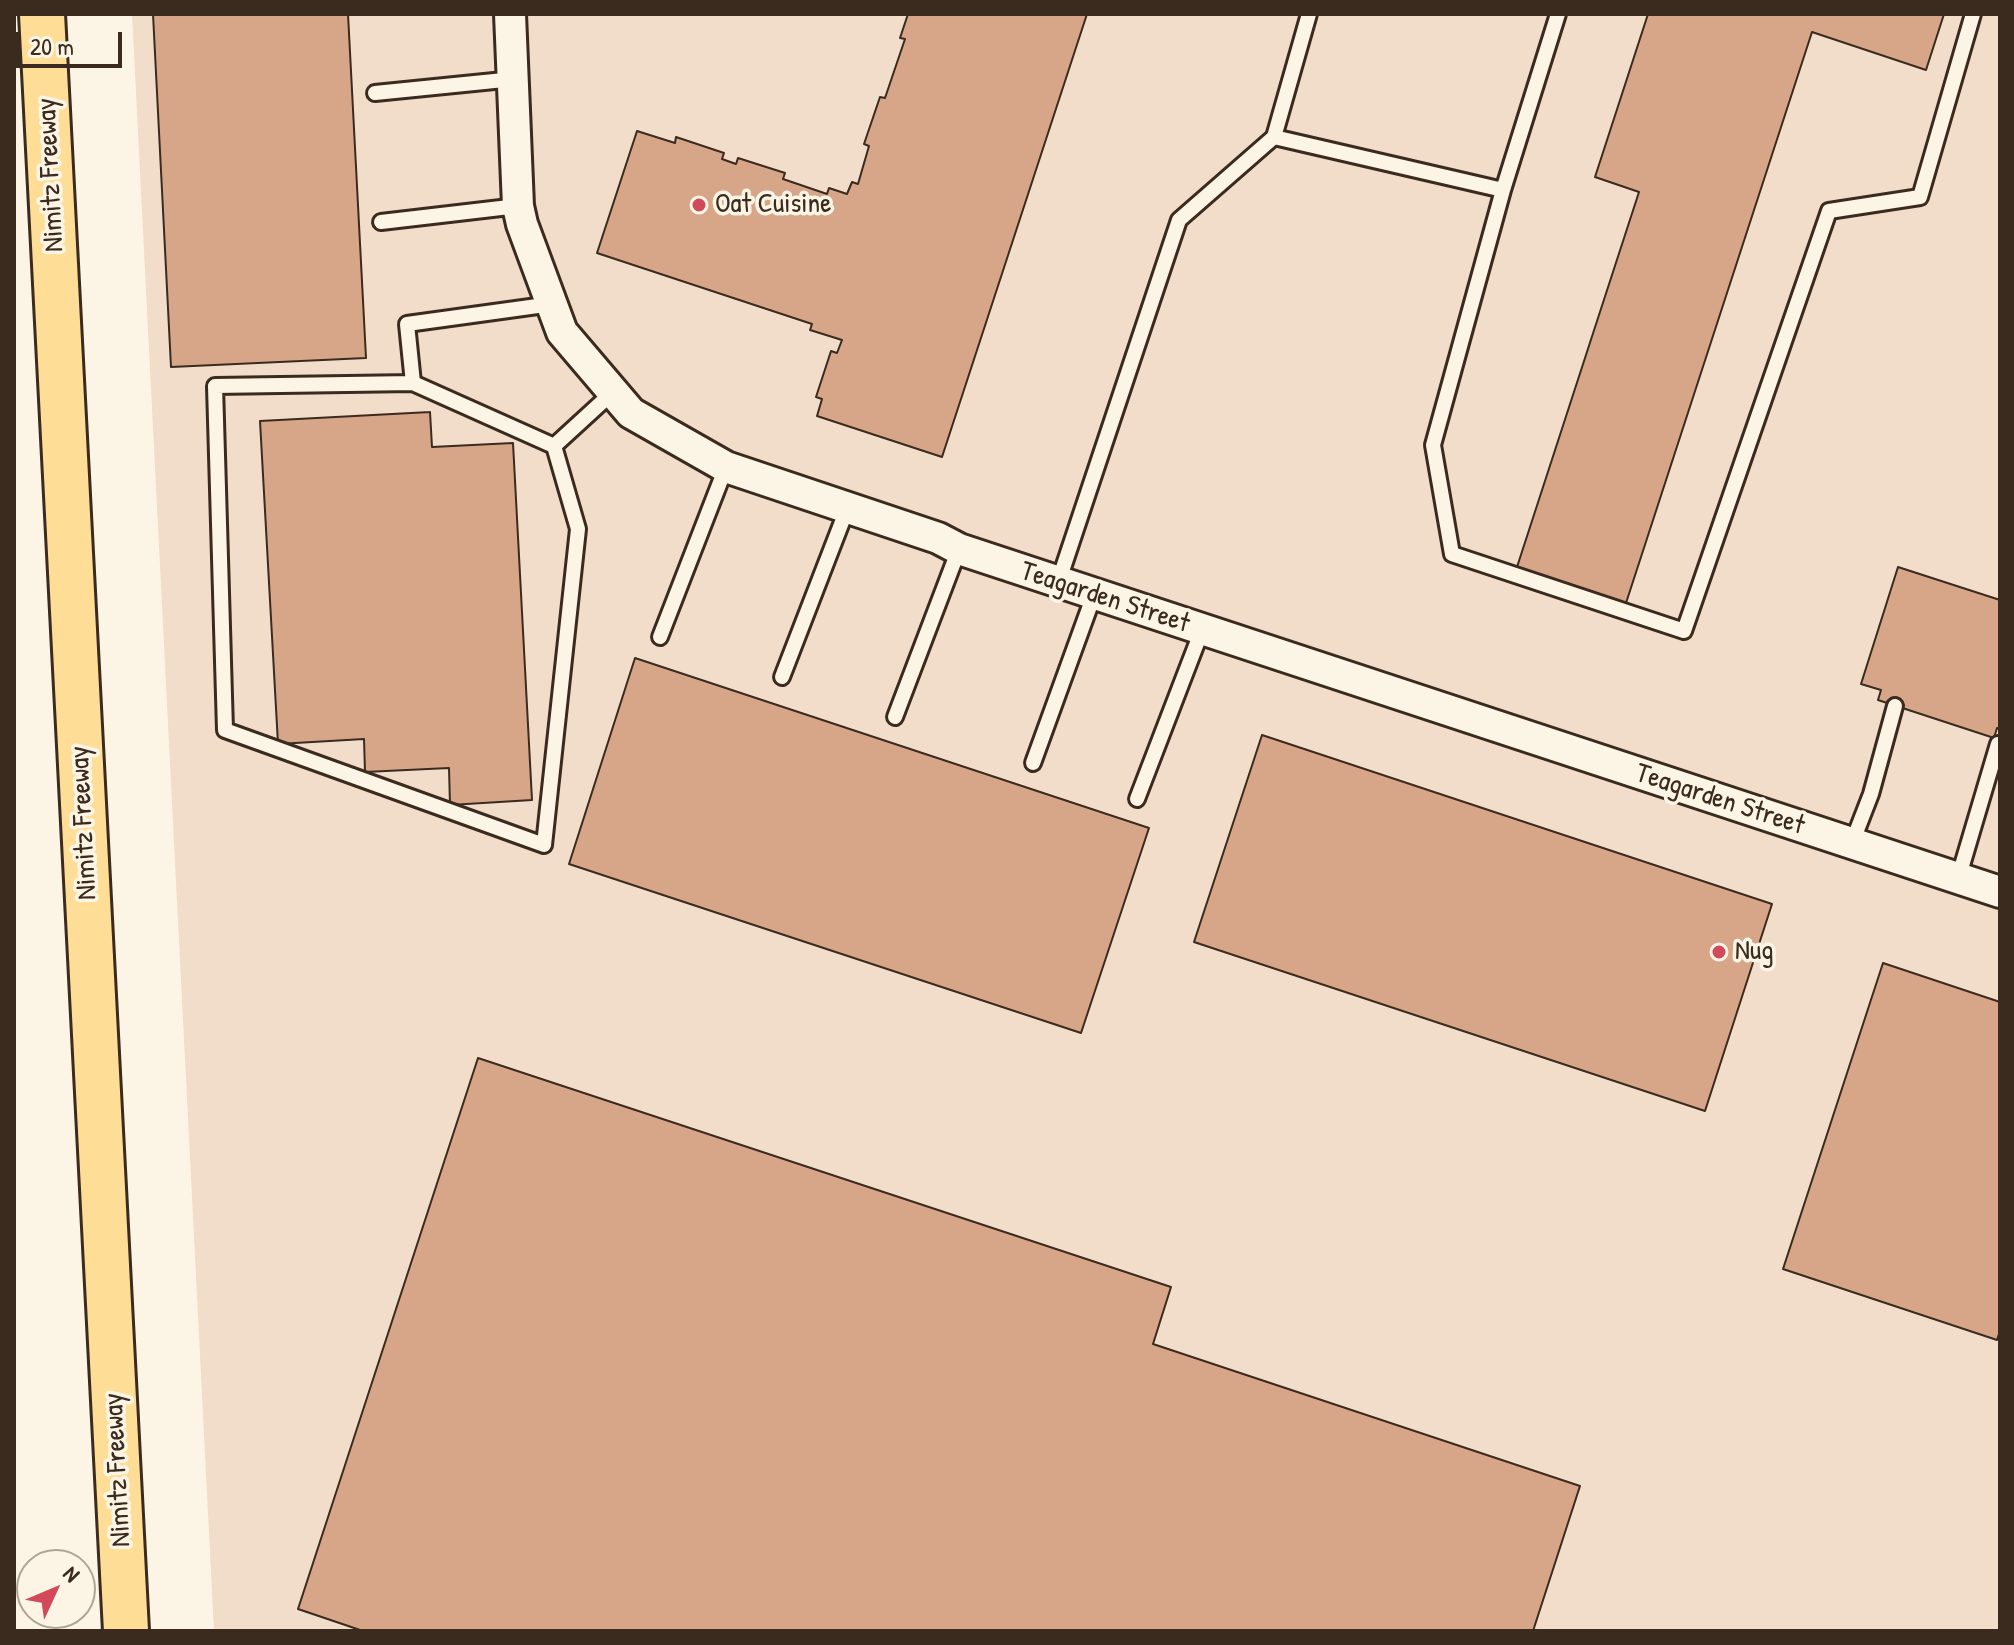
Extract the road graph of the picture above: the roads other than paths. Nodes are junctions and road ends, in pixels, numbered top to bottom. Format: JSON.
{"nodes":[{"id":1,"x":42,"y":14,"type":"edge"},
{"id":2,"x":510,"y":14,"type":"edge"},
{"id":3,"x":1309,"y":14,"type":"edge"},
{"id":4,"x":1558,"y":14,"type":"edge"},
{"id":5,"x":1973,"y":14,"type":"edge"},
{"id":6,"x":514,"y":79,"type":"junction"},
{"id":7,"x":375,"y":93,"type":"dead end"},
{"id":8,"x":1274,"y":137,"type":"junction"},
{"id":9,"x":1503,"y":190,"type":"junction"},
{"id":10,"x":518,"y":206,"type":"junction"},
{"id":11,"x":381,"y":222,"type":"dead end"},
{"id":12,"x":552,"y":304,"type":"junction"},
{"id":13,"x":413,"y":383,"type":"junction"},
{"id":14,"x":613,"y":392,"type":"junction"},
{"id":15,"x":554,"y":446,"type":"junction"},
{"id":16,"x":726,"y":467,"type":"junction"},
{"id":17,"x":847,"y":509,"type":"junction"},
{"id":18,"x":959,"y":549,"type":"junction"},
{"id":19,"x":1058,"y":583,"type":"junction"},
{"id":20,"x":1094,"y":595,"type":"junction"},
{"id":21,"x":1202,"y":630,"type":"junction"},
{"id":22,"x":660,"y":637,"type":"dead end"},
{"id":23,"x":782,"y":677,"type":"dead end"},
{"id":24,"x":1895,"y":706,"type":"dead end"},
{"id":25,"x":895,"y":717,"type":"dead end"},
{"id":26,"x":1998,"y":744,"type":"edge"},
{"id":27,"x":1033,"y":763,"type":"dead end"},
{"id":28,"x":1137,"y":799,"type":"dead end"},
{"id":29,"x":1852,"y":843,"type":"junction"},
{"id":30,"x":1958,"y":879,"type":"junction"},
{"id":31,"x":2000,"y":892,"type":"edge"},
{"id":32,"x":126,"y":1631,"type":"edge"}],
"edges":[{"from":1,"to":32,"type":"highway","name":"Nimitz Freeway"},
{"from":2,"to":6,"type":"street","name":"Teagarden Street"},
{"from":3,"to":8,"type":"lane"},
{"from":4,"to":9,"type":"lane"},
{"from":5,"to":9,"type":"lane"},
{"from":6,"to":7,"type":"lane"},
{"from":6,"to":10,"type":"street","name":"Teagarden Street"},
{"from":8,"to":9,"type":"lane"},
{"from":8,"to":19,"type":"lane"},
{"from":10,"to":11,"type":"lane"},
{"from":10,"to":12,"type":"street","name":"Teagarden Street"},
{"from":12,"to":13,"type":"lane"},
{"from":12,"to":14,"type":"street","name":"Teagarden Street"},
{"from":13,"to":15,"type":"lane"},
{"from":13,"to":15,"type":"lane"},
{"from":14,"to":15,"type":"lane"},
{"from":14,"to":16,"type":"street","name":"Teagarden Street"},
{"from":16,"to":17,"type":"street","name":"Teagarden Street"},
{"from":16,"to":22,"type":"lane"},
{"from":17,"to":18,"type":"street","name":"Teagarden Street"},
{"from":17,"to":23,"type":"lane"},
{"from":18,"to":19,"type":"street","name":"Teagarden Street"},
{"from":18,"to":25,"type":"lane"},
{"from":19,"to":20,"type":"street","name":"Teagarden Street"},
{"from":20,"to":21,"type":"street","name":"Teagarden Street"},
{"from":20,"to":27,"type":"lane"},
{"from":21,"to":28,"type":"lane"},
{"from":21,"to":29,"type":"street","name":"Teagarden Street"},
{"from":24,"to":29,"type":"lane"},
{"from":26,"to":30,"type":"lane"},
{"from":29,"to":30,"type":"street","name":"Teagarden Street"},
{"from":30,"to":31,"type":"street","name":"Teagarden Street"}]}
